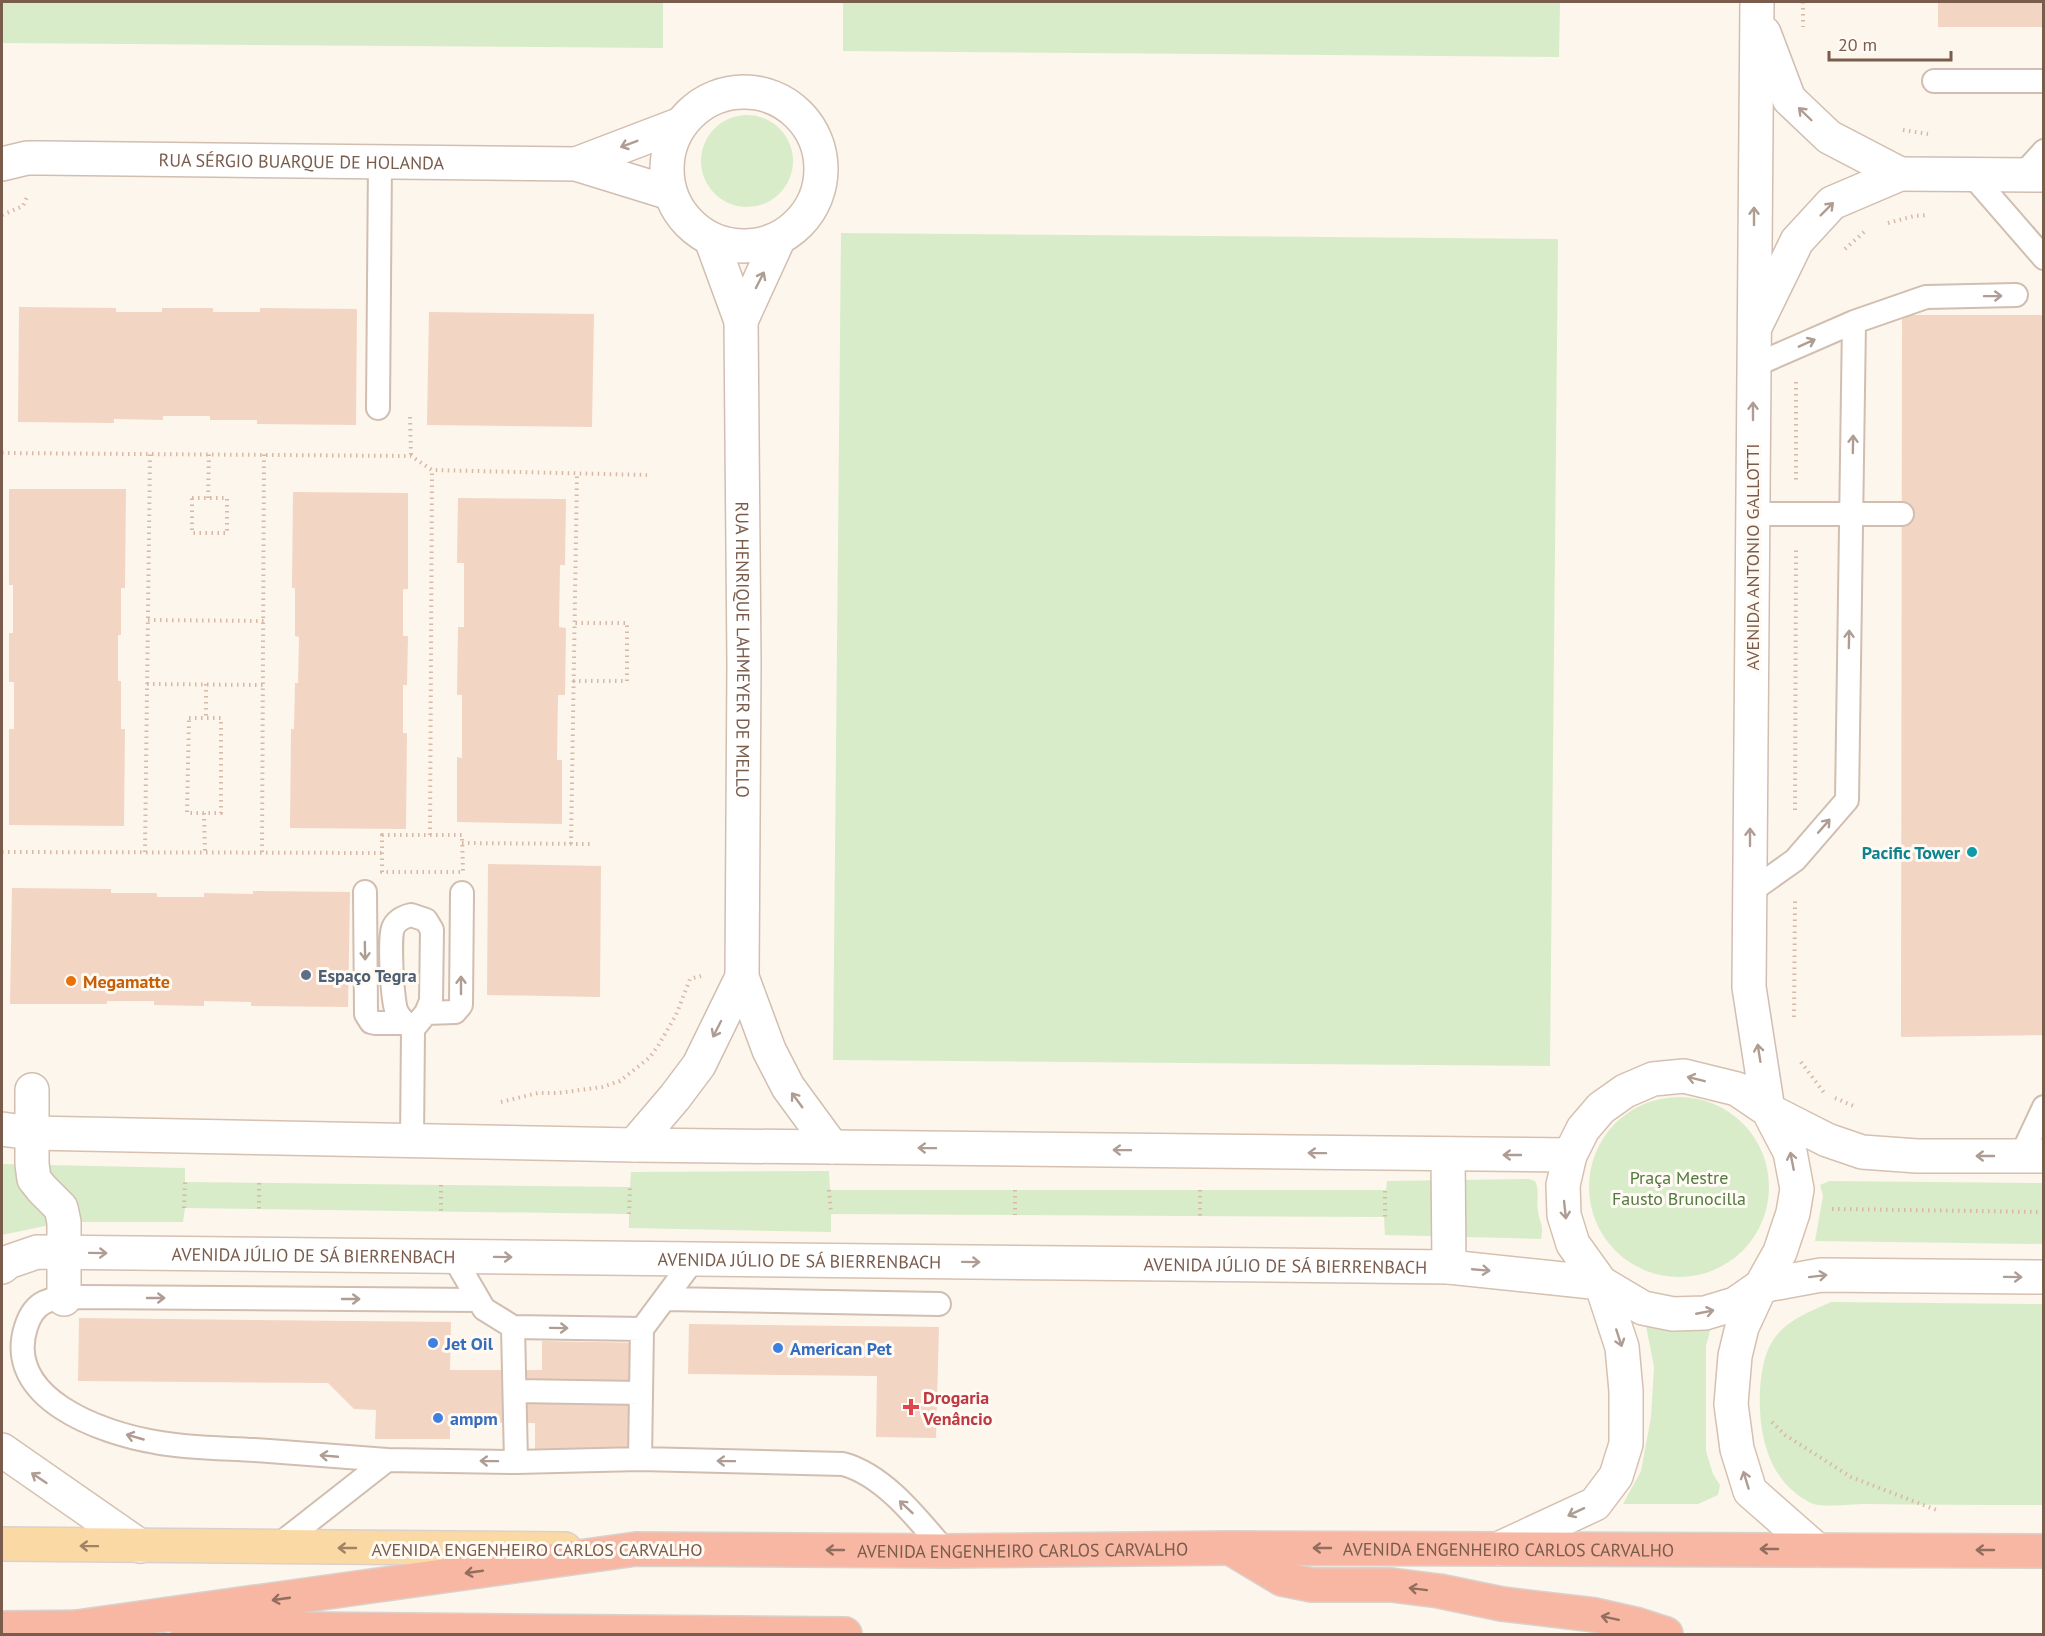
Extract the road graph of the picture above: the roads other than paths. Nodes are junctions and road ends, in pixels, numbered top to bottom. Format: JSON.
{"nodes":[{"id":1,"x":1757,"y":9,"type":"edge"},
{"id":2,"x":1934,"y":81,"type":"dead end"},
{"id":3,"x":2043,"y":81,"type":"edge"},
{"id":4,"x":681,"y":124,"type":"junction"},
{"id":5,"x":2043,"y":151,"type":"edge"},
{"id":6,"x":10,"y":158,"type":"edge"},
{"id":7,"x":380,"y":161,"type":"junction"},
{"id":8,"x":576,"y":164,"type":"junction"},
{"id":9,"x":1900,"y":174,"type":"junction"},
{"id":10,"x":1971,"y":174,"type":"junction"},
{"id":11,"x":2033,"y":175,"type":"edge"},
{"id":12,"x":670,"y":194,"type":"junction"},
{"id":13,"x":779,"y":238,"type":"junction"},
{"id":14,"x":711,"y":239,"type":"junction"},
{"id":15,"x":2043,"y":258,"type":"edge"},
{"id":16,"x":2016,"y":296,"type":"dead end"},
{"id":17,"x":741,"y":321,"type":"junction"},
{"id":18,"x":1854,"y":322,"type":"junction"},
{"id":19,"x":1754,"y":330,"type":"junction"},
{"id":20,"x":1754,"y":366,"type":"junction"},
{"id":21,"x":378,"y":408,"type":"dead end"},
{"id":22,"x":1752,"y":514,"type":"junction"},
{"id":23,"x":1852,"y":514,"type":"junction"},
{"id":24,"x":1902,"y":514,"type":"dead end"},
{"id":25,"x":364,"y":892,"type":"dead end"},
{"id":26,"x":1750,"y":892,"type":"junction"},
{"id":27,"x":462,"y":893,"type":"dead end"},
{"id":28,"x":742,"y":976,"type":"junction"},
{"id":29,"x":415,"y":1022,"type":"junction"},
{"id":30,"x":32,"y":1090,"type":"dead end"},
{"id":31,"x":2043,"y":1107,"type":"edge"},
{"id":32,"x":1768,"y":1110,"type":"junction"},
{"id":33,"x":17,"y":1131,"type":"edge"},
{"id":34,"x":412,"y":1141,"type":"junction"},
{"id":35,"x":634,"y":1145,"type":"junction"},
{"id":36,"x":832,"y":1147,"type":"junction"},
{"id":37,"x":1448,"y":1154,"type":"junction"},
{"id":38,"x":1570,"y":1155,"type":"junction"},
{"id":39,"x":2032,"y":1156,"type":"edge"},
{"id":40,"x":63,"y":1252,"type":"junction"},
{"id":41,"x":453,"y":1256,"type":"junction"},
{"id":42,"x":694,"y":1259,"type":"junction"},
{"id":43,"x":2,"y":1267,"type":"edge"},
{"id":44,"x":1449,"y":1267,"type":"junction"},
{"id":45,"x":2043,"y":1277,"type":"edge"},
{"id":46,"x":1601,"y":1283,"type":"junction"},
{"id":47,"x":1761,"y":1286,"type":"junction"},
{"id":48,"x":64,"y":1299,"type":"junction"},
{"id":49,"x":478,"y":1299,"type":"junction"},
{"id":50,"x":665,"y":1299,"type":"junction"},
{"id":51,"x":939,"y":1304,"type":"dead end"},
{"id":52,"x":513,"y":1327,"type":"junction"},
{"id":53,"x":642,"y":1329,"type":"junction"},
{"id":54,"x":515,"y":1391,"type":"junction"},
{"id":55,"x":641,"y":1394,"type":"junction"},
{"id":56,"x":2,"y":1450,"type":"edge"},
{"id":57,"x":640,"y":1459,"type":"junction"},
{"id":58,"x":387,"y":1460,"type":"junction"},
{"id":59,"x":516,"y":1462,"type":"junction"},
{"id":60,"x":2,"y":1545,"type":"edge"},
{"id":61,"x":140,"y":1546,"type":"junction"},
{"id":62,"x":276,"y":1548,"type":"junction"},
{"id":63,"x":1230,"y":1548,"type":"junction"},
{"id":64,"x":636,"y":1549,"type":"junction"},
{"id":65,"x":1498,"y":1549,"type":"junction"},
{"id":66,"x":1817,"y":1550,"type":"junction"},
{"id":67,"x":945,"y":1551,"type":"junction"},
{"id":68,"x":2043,"y":1551,"type":"edge"},
{"id":69,"x":77,"y":1627,"type":"junction"},
{"id":70,"x":2,"y":1628,"type":"edge"},
{"id":71,"x":845,"y":1635,"type":"edge"},
{"id":72,"x":1666,"y":1635,"type":"edge"}],
"edges":[{"from":9,"to":1,"type":"street","one_way":true},
{"from":19,"to":1,"type":"street","name":"AVENIDA ANTONIO GALLOTTI","one_way":true},
{"from":2,"to":3,"type":"lane"},
{"from":4,"to":8,"type":"street","name":"RUA SÉRGIO BUARQUE DE HOLANDA","one_way":true},
{"from":4,"to":12,"type":"street"},
{"from":4,"to":13,"type":"street"},
{"from":5,"to":11,"type":"lane"},
{"from":6,"to":7,"type":"street","name":"RUA SÉRGIO BUARQUE DE HOLANDA"},
{"from":7,"to":8,"type":"street","name":"RUA SÉRGIO BUARQUE DE HOLANDA"},
{"from":7,"to":21,"type":"lane"},
{"from":8,"to":12,"type":"street","name":"RUA SÉRGIO BUARQUE DE HOLANDA"},
{"from":9,"to":10,"type":"street"},
{"from":19,"to":9,"type":"street","one_way":true},
{"from":10,"to":11,"type":"street"},
{"from":10,"to":15,"type":"lane"},
{"from":12,"to":14,"type":"street"},
{"from":13,"to":14,"type":"street"},
{"from":17,"to":13,"type":"street","name":"RUA HENRIQUE LAHMEYER DE MELLO","one_way":true},
{"from":14,"to":17,"type":"street","name":"RUA HENRIQUE LAHMEYER DE MELLO"},
{"from":18,"to":16,"type":"lane","one_way":true},
{"from":17,"to":28,"type":"street","name":"RUA HENRIQUE LAHMEYER DE MELLO"},
{"from":20,"to":18,"type":"lane","one_way":true},
{"from":23,"to":18,"type":"lane","one_way":true},
{"from":19,"to":20,"type":"street","name":"AVENIDA ANTONIO GALLOTTI"},
{"from":22,"to":20,"type":"street","name":"AVENIDA ANTONIO GALLOTTI","one_way":true},
{"from":22,"to":23,"type":"lane"},
{"from":26,"to":22,"type":"street","name":"AVENIDA ANTONIO GALLOTTI","one_way":true},
{"from":23,"to":24,"type":"lane"},
{"from":26,"to":23,"type":"lane","one_way":true},
{"from":25,"to":29,"type":"lane","one_way":true},
{"from":32,"to":26,"type":"street","name":"AVENIDA ANTONIO GALLOTTI","one_way":true},
{"from":29,"to":27,"type":"lane","one_way":true},
{"from":28,"to":35,"type":"street","name":"RUA HENRIQUE LAHMEYER DE MELLO","one_way":true},
{"from":36,"to":28,"type":"street","name":"RUA HENRIQUE LAHMEYER DE MELLO","one_way":true},
{"from":29,"to":34,"type":"lane"},
{"from":30,"to":33,"type":"street"},
{"from":31,"to":39,"type":"lane"},
{"from":32,"to":38,"type":"street","one_way":true},
{"from":39,"to":32,"type":"street","one_way":true},
{"from":47,"to":32,"type":"street","one_way":true},
{"from":33,"to":34,"type":"street"},
{"from":33,"to":40,"type":"street"},
{"from":34,"to":35,"type":"street"},
{"from":35,"to":36,"type":"street"},
{"from":37,"to":36,"type":"street","one_way":true},
{"from":38,"to":37,"type":"street","one_way":true},
{"from":37,"to":44,"type":"street"},
{"from":38,"to":46,"type":"street","one_way":true},
{"from":40,"to":41,"type":"street","name":"AVENIDA JÚLIO DE SÁ BIERRENBACH","one_way":true},
{"from":40,"to":43,"type":"street","name":"AVENIDA JÚLIO DE SÁ BIERRENBACH"},
{"from":40,"to":48,"type":"street"},
{"from":41,"to":42,"type":"street","name":"AVENIDA JÚLIO DE SÁ BIERRENBACH","one_way":true},
{"from":41,"to":49,"type":"lane"},
{"from":42,"to":44,"type":"street","name":"AVENIDA JÚLIO DE SÁ BIERRENBACH","one_way":true},
{"from":42,"to":50,"type":"lane"},
{"from":44,"to":46,"type":"street","name":"AVENIDA JÚLIO DE SÁ BIERRENBACH","one_way":true},
{"from":47,"to":45,"type":"street","one_way":true},
{"from":46,"to":47,"type":"street","one_way":true},
{"from":46,"to":65,"type":"street","one_way":true},
{"from":66,"to":47,"type":"street","one_way":true},
{"from":48,"to":49,"type":"lane","one_way":true},
{"from":58,"to":48,"type":"lane","one_way":true},
{"from":49,"to":52,"type":"lane"},
{"from":50,"to":51,"type":"lane"},
{"from":50,"to":53,"type":"lane"},
{"from":52,"to":53,"type":"lane","one_way":true},
{"from":52,"to":54,"type":"lane"},
{"from":53,"to":55,"type":"lane"},
{"from":54,"to":55,"type":"lane"},
{"from":54,"to":59,"type":"lane"},
{"from":55,"to":57,"type":"lane"},
{"from":61,"to":56,"type":"street","one_way":true},
{"from":57,"to":59,"type":"lane"},
{"from":67,"to":57,"type":"lane","one_way":true},
{"from":59,"to":58,"type":"lane","one_way":true},
{"from":58,"to":62,"type":"lane"},
{"from":61,"to":60,"type":"main road","name":"AVENIDA ENGENHEIRO CARLOS CARVALHO","one_way":true},
{"from":61,"to":62,"type":"main road","name":"AVENIDA ENGENHEIRO CARLOS CARVALHO"},
{"from":64,"to":62,"type":"main road","name":"AVENIDA ENGENHEIRO CARLOS CARVALHO","one_way":true},
{"from":65,"to":63,"type":"highway","name":"AVENIDA ENGENHEIRO CARLOS CARVALHO","one_way":true},
{"from":63,"to":67,"type":"highway","name":"AVENIDA ENGENHEIRO CARLOS CARVALHO"},
{"from":72,"to":63,"type":"highway","one_way":true},
{"from":67,"to":64,"type":"highway","name":"AVENIDA ENGENHEIRO CARLOS CARVALHO","one_way":true},
{"from":64,"to":69,"type":"highway","one_way":true},
{"from":66,"to":65,"type":"highway","name":"AVENIDA ENGENHEIRO CARLOS CARVALHO","one_way":true},
{"from":68,"to":66,"type":"highway","name":"AVENIDA ENGENHEIRO CARLOS CARVALHO","one_way":true},
{"from":69,"to":70,"type":"highway"},
{"from":69,"to":71,"type":"highway"}]}
